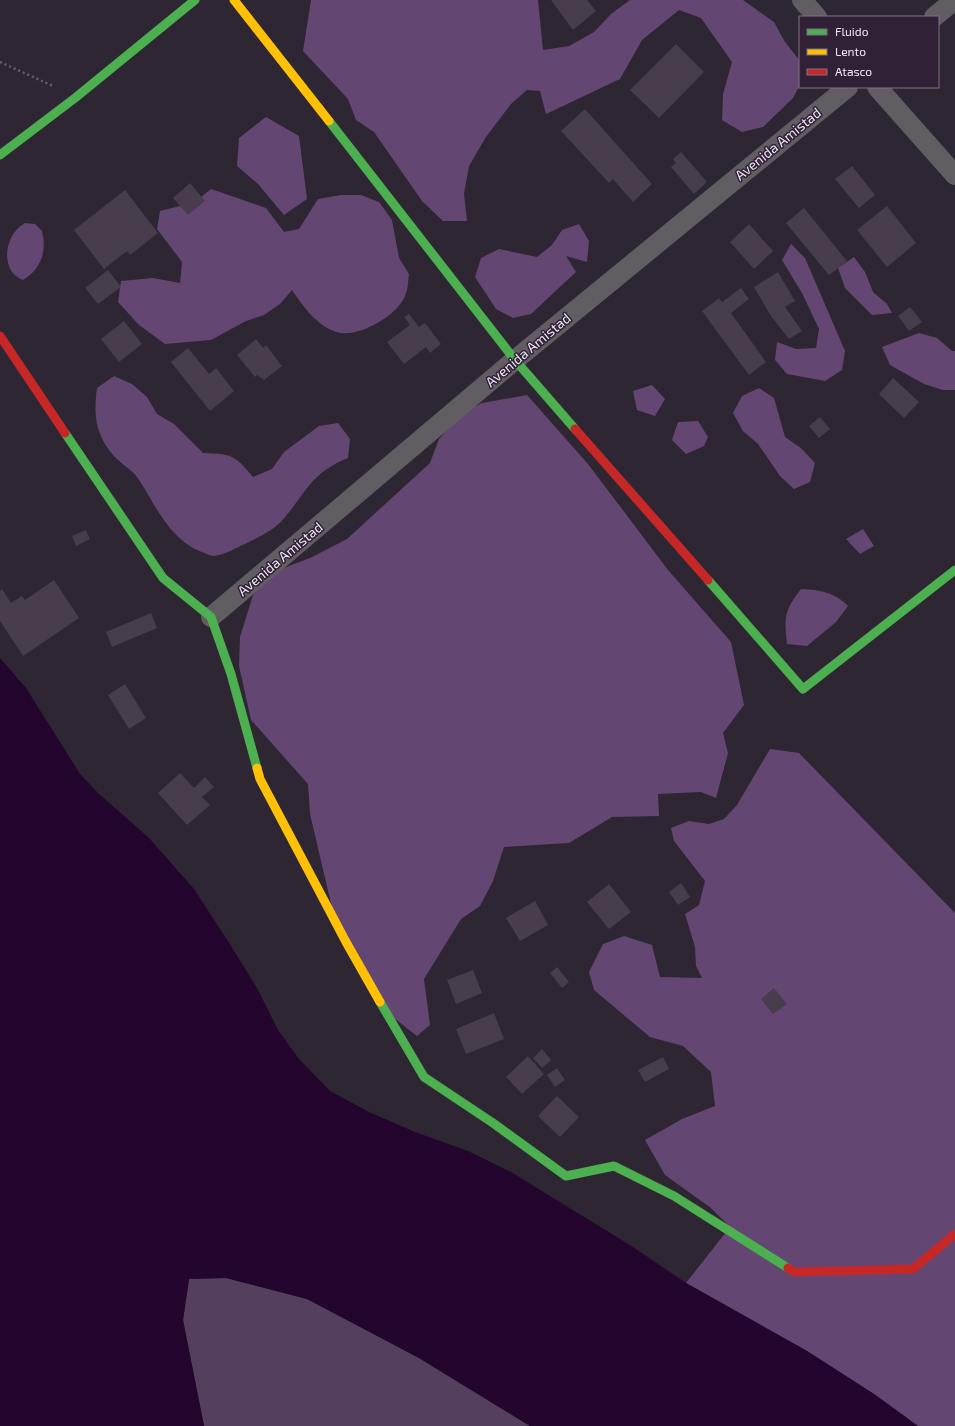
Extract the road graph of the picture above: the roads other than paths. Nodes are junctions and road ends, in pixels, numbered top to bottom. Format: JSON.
{"nodes":[{"id":1,"x":195,"y":0,"type":"edge"},
{"id":2,"x":234,"y":0,"type":"edge"},
{"id":3,"x":802,"y":0,"type":"edge"},
{"id":4,"x":955,"y":0,"type":"edge"},
{"id":5,"x":816,"y":16,"type":"edge"},
{"id":6,"x":935,"y":16,"type":"edge"},
{"id":7,"x":847,"y":88,"type":"edge"},
{"id":8,"x":878,"y":88,"type":"edge"},
{"id":9,"x":0,"y":155,"type":"edge"},
{"id":10,"x":955,"y":175,"type":"edge"},
{"id":11,"x":0,"y":336,"type":"edge"},
{"id":12,"x":515,"y":360,"type":"junction"},
{"id":13,"x":955,"y":570,"type":"edge"},
{"id":14,"x":211,"y":617,"type":"junction"},
{"id":15,"x":955,"y":1234,"type":"edge"}],
"edges":[{"from":1,"to":9,"type":"street"},
{"from":2,"to":12,"type":"street"},
{"from":3,"to":5,"type":"street"},
{"from":4,"to":6,"type":"street"},
{"from":7,"to":12,"type":"street","name":"Avenida Amistad"},
{"from":8,"to":10,"type":"street"},
{"from":11,"to":14,"type":"street"},
{"from":12,"to":13,"type":"street"},
{"from":12,"to":14,"type":"street","name":"Avenida Amistad"},
{"from":14,"to":15,"type":"street"}]}
